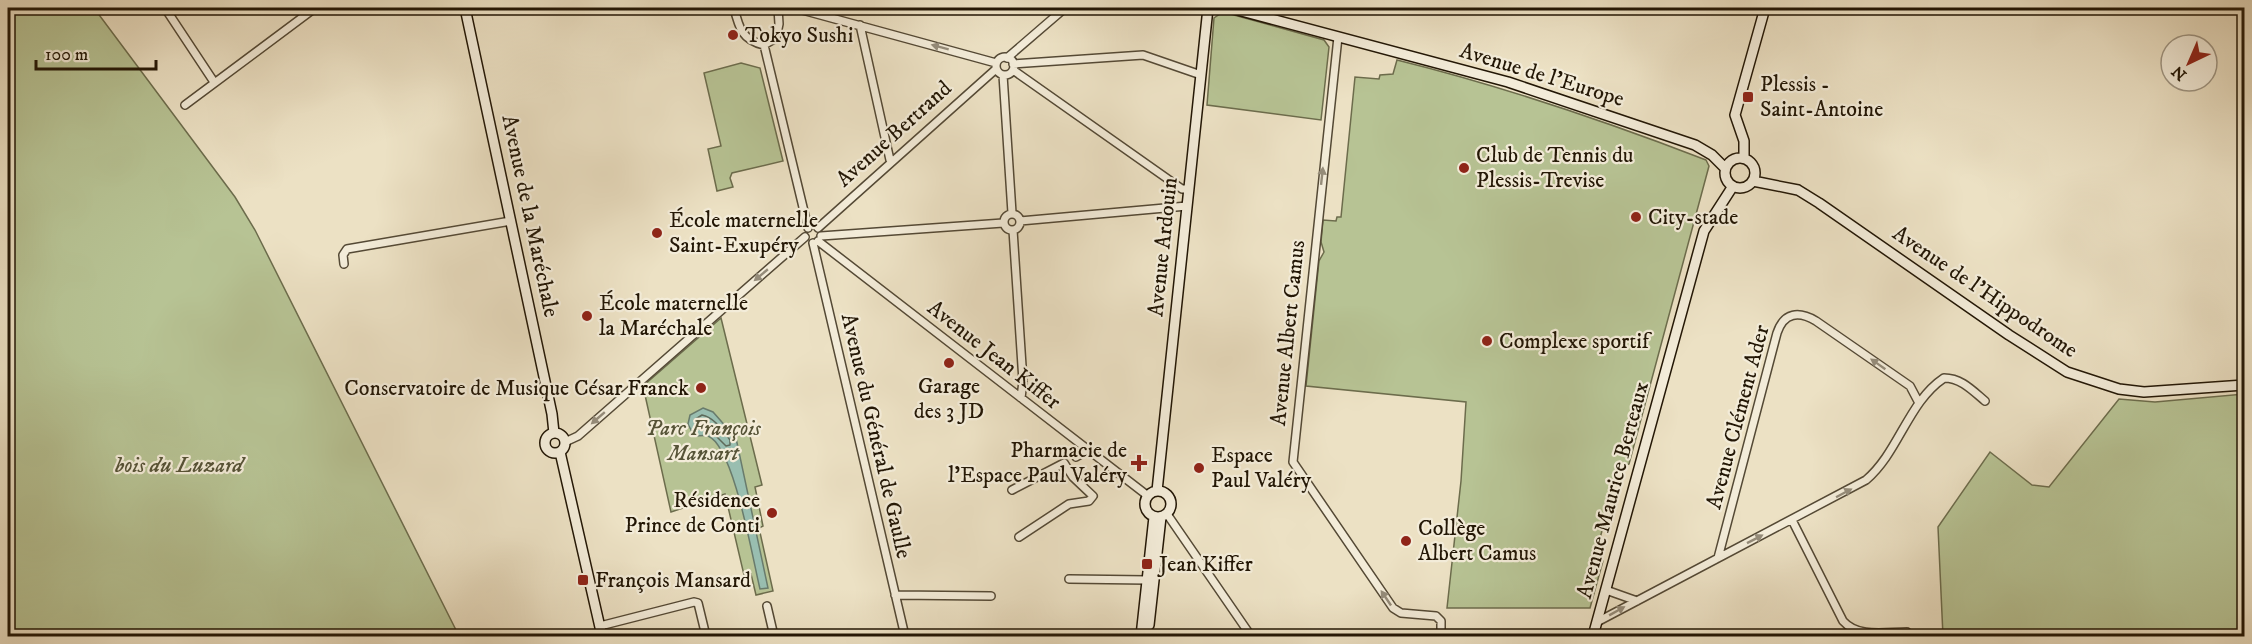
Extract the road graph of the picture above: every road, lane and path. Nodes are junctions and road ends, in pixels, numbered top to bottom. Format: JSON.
{"nodes":[{"id":1,"x":165,"y":8,"type":"edge"},
{"id":2,"x":315,"y":8,"type":"edge"},
{"id":3,"x":465,"y":8,"type":"edge"},
{"id":4,"x":734,"y":8,"type":"edge"},
{"id":5,"x":778,"y":8,"type":"edge"},
{"id":6,"x":795,"y":8,"type":"edge"},
{"id":7,"x":1065,"y":8,"type":"edge"},
{"id":8,"x":1208,"y":8,"type":"edge"},
{"id":9,"x":1230,"y":8,"type":"edge"},
{"id":10,"x":1765,"y":8,"type":"edge"},
{"id":11,"x":860,"y":25,"type":"junction"},
{"id":12,"x":1338,"y":37,"type":"junction"},
{"id":13,"x":764,"y":45,"type":"junction"},
{"id":14,"x":1006,"y":58,"type":"junction"},
{"id":15,"x":996,"y":66,"type":"junction"},
{"id":16,"x":1013,"y":67,"type":"junction"},
{"id":17,"x":1002,"y":75,"type":"junction"},
{"id":18,"x":1201,"y":75,"type":"junction"},
{"id":19,"x":214,"y":82,"type":"junction"},
{"id":20,"x":185,"y":105,"type":"dead end"},
{"id":21,"x":1743,"y":158,"type":"junction"},
{"id":22,"x":890,"y":160,"type":"junction"},
{"id":23,"x":1725,"y":168,"type":"junction"},
{"id":24,"x":1753,"y":180,"type":"junction"},
{"id":25,"x":1733,"y":186,"type":"junction"},
{"id":26,"x":1189,"y":189,"type":"junction"},
{"id":27,"x":1187,"y":206,"type":"junction"},
{"id":28,"x":1012,"y":213,"type":"junction"},
{"id":29,"x":511,"y":221,"type":"junction"},
{"id":30,"x":1020,"y":221,"type":"junction"},
{"id":31,"x":1003,"y":223,"type":"junction"},
{"id":32,"x":808,"y":228,"type":"junction"},
{"id":33,"x":1013,"y":230,"type":"junction"},
{"id":34,"x":805,"y":237,"type":"junction"},
{"id":35,"x":818,"y":237,"type":"junction"},
{"id":36,"x":344,"y":264,"type":"dead end"},
{"id":37,"x":2244,"y":386,"type":"edge"},
{"id":38,"x":1021,"y":398,"type":"junction"},
{"id":39,"x":1985,"y":401,"type":"dead end"},
{"id":40,"x":1919,"y":403,"type":"junction"},
{"id":41,"x":554,"y":433,"type":"junction"},
{"id":42,"x":565,"y":442,"type":"junction"},
{"id":43,"x":1088,"y":450,"type":"junction"},
{"id":44,"x":560,"y":452,"type":"junction"},
{"id":45,"x":1076,"y":457,"type":"dead end"},
{"id":46,"x":1012,"y":490,"type":"dead end"},
{"id":47,"x":1157,"y":491,"type":"junction"},
{"id":48,"x":1148,"y":496,"type":"junction"},
{"id":49,"x":1160,"y":516,"type":"junction"},
{"id":50,"x":1792,"y":520,"type":"junction"},
{"id":51,"x":1019,"y":537,"type":"dead end"},
{"id":52,"x":1718,"y":558,"type":"junction"},
{"id":53,"x":1069,"y":579,"type":"dead end"},
{"id":54,"x":1147,"y":579,"type":"junction"},
{"id":55,"x":1606,"y":590,"type":"junction"},
{"id":56,"x":895,"y":595,"type":"junction"},
{"id":57,"x":991,"y":596,"type":"dead end"},
{"id":58,"x":1637,"y":600,"type":"junction"},
{"id":59,"x":767,"y":606,"type":"dead end"},
{"id":60,"x":1597,"y":622,"type":"junction"},
{"id":61,"x":600,"y":626,"type":"junction"},
{"id":62,"x":1907,"y":632,"type":"dead end"},
{"id":63,"x":602,"y":636,"type":"edge"},
{"id":64,"x":706,"y":636,"type":"edge"},
{"id":65,"x":774,"y":636,"type":"edge"},
{"id":66,"x":905,"y":636,"type":"edge"},
{"id":67,"x":1141,"y":636,"type":"edge"},
{"id":68,"x":1148,"y":636,"type":"edge"},
{"id":69,"x":1251,"y":636,"type":"edge"},
{"id":70,"x":1441,"y":636,"type":"edge"},
{"id":71,"x":1593,"y":636,"type":"edge"}],
"edges":[{"from":1,"to":19,"type":"street"},
{"from":2,"to":19,"type":"street"},
{"from":3,"to":29,"type":"street","name":"Avenue de la Maréchale"},
{"from":4,"to":13,"type":"street"},
{"from":5,"to":13,"type":"street"},
{"from":6,"to":11,"type":"street"},
{"from":7,"to":14,"type":"street"},
{"from":8,"to":18,"type":"street","name":"Avenue Ardouin"},
{"from":9,"to":12,"type":"street","name":"Avenue de l'Europe"},
{"from":10,"to":21,"type":"street"},
{"from":15,"to":11,"type":"street","one_way":true},
{"from":11,"to":22,"type":"street"},
{"from":12,"to":23,"type":"street","name":"Avenue de l'Europe"},
{"from":70,"to":12,"type":"street","name":"Avenue Albert Camus","one_way":true},
{"from":13,"to":32,"type":"street"},
{"from":14,"to":15,"type":"street","name":"Avenue Bertrand"},
{"from":14,"to":16,"type":"street"},
{"from":15,"to":17,"type":"street"},
{"from":15,"to":22,"type":"street","name":"Avenue Bertrand"},
{"from":16,"to":17,"type":"street"},
{"from":16,"to":18,"type":"street"},
{"from":16,"to":26,"type":"street"},
{"from":17,"to":28,"type":"street"},
{"from":18,"to":26,"type":"street","name":"Avenue Ardouin"},
{"from":19,"to":20,"type":"street"},
{"from":21,"to":23,"type":"street"},
{"from":21,"to":24,"type":"street"},
{"from":22,"to":35,"type":"street","name":"Avenue Bertrand"},
{"from":23,"to":25,"type":"street"},
{"from":24,"to":25,"type":"street"},
{"from":24,"to":37,"type":"street","name":"Avenue de l'Hippodrome"},
{"from":25,"to":55,"type":"street","name":"Avenue Maurice Berteaux"},
{"from":26,"to":27,"type":"street","name":"Avenue Ardouin"},
{"from":27,"to":30,"type":"street"},
{"from":27,"to":47,"type":"street","name":"Avenue Ardouin"},
{"from":28,"to":30,"type":"street"},
{"from":28,"to":31,"type":"street"},
{"from":29,"to":36,"type":"street"},
{"from":29,"to":41,"type":"street","name":"Avenue de la Maréchale"},
{"from":30,"to":33,"type":"street"},
{"from":31,"to":33,"type":"street"},
{"from":31,"to":35,"type":"street"},
{"from":32,"to":34,"type":"street"},
{"from":32,"to":35,"type":"street"},
{"from":33,"to":38,"type":"street"},
{"from":34,"to":35,"type":"street","name":"Avenue Jean Kiffer"},
{"from":34,"to":42,"type":"street","one_way":true},
{"from":35,"to":38,"type":"street","name":"Avenue Jean Kiffer"},
{"from":35,"to":56,"type":"street","name":"Avenue du Général de Gaulle"},
{"from":38,"to":43,"type":"street","name":"Avenue Jean Kiffer"},
{"from":39,"to":40,"type":"street"},
{"from":50,"to":40,"type":"street","one_way":true},
{"from":40,"to":52,"type":"street","name":"Avenue Clément Ader","one_way":true},
{"from":41,"to":42,"type":"street"},
{"from":41,"to":44,"type":"street"},
{"from":42,"to":44,"type":"street"},
{"from":43,"to":45,"type":"street"},
{"from":43,"to":48,"type":"street","name":"Avenue Jean Kiffer"},
{"from":44,"to":61,"type":"street"},
{"from":46,"to":51,"type":"street"},
{"from":47,"to":48,"type":"street"},
{"from":47,"to":49,"type":"street"},
{"from":48,"to":49,"type":"street"},
{"from":49,"to":54,"type":"street"},
{"from":49,"to":68,"type":"street"},
{"from":49,"to":69,"type":"street"},
{"from":52,"to":50,"type":"street","one_way":true},
{"from":50,"to":62,"type":"street"},
{"from":52,"to":58,"type":"street"},
{"from":53,"to":54,"type":"street"},
{"from":54,"to":67,"type":"street"},
{"from":55,"to":58,"type":"street"},
{"from":55,"to":60,"type":"street","name":"Avenue Maurice Berteaux"},
{"from":56,"to":57,"type":"street"},
{"from":56,"to":66,"type":"street","name":"Avenue du Général de Gaulle"},
{"from":60,"to":58,"type":"street","one_way":true},
{"from":59,"to":65,"type":"street"},
{"from":60,"to":71,"type":"street","name":"Avenue Maurice Berteaux"},
{"from":61,"to":63,"type":"street"},
{"from":61,"to":64,"type":"street"}]}
